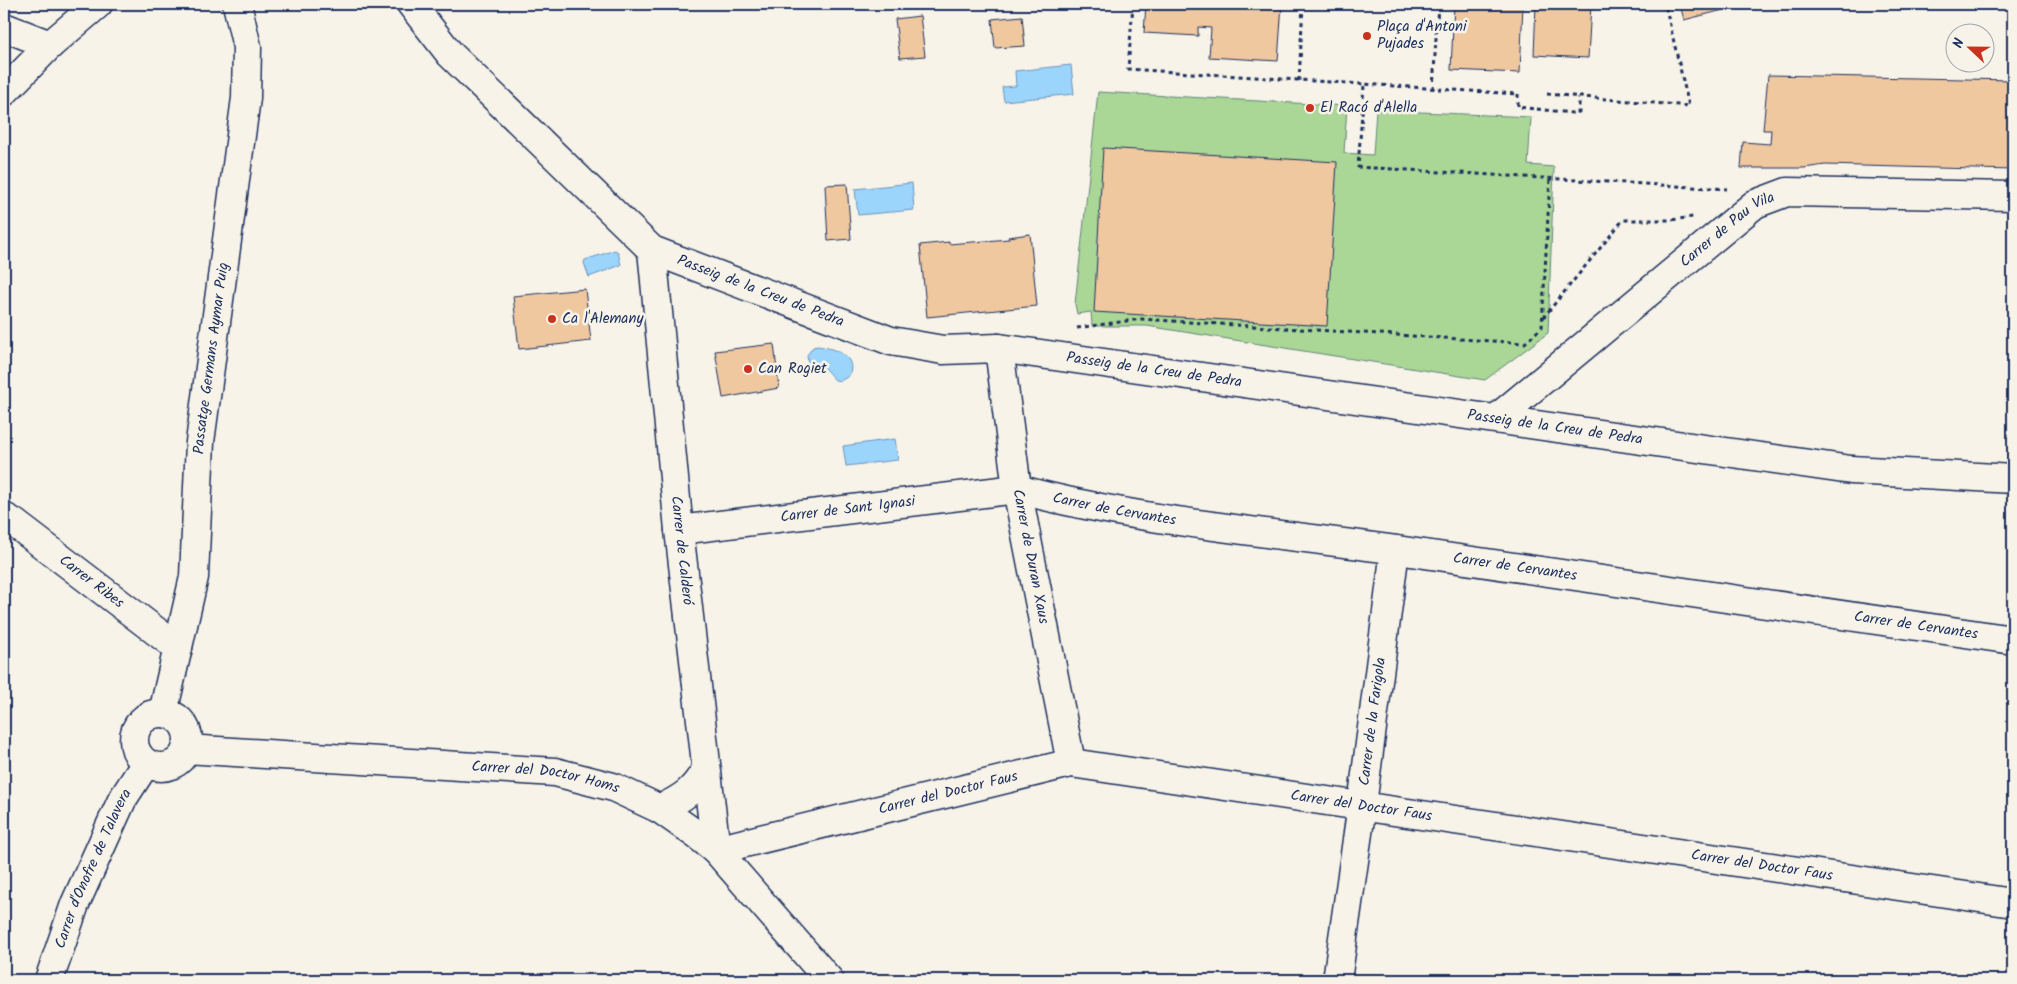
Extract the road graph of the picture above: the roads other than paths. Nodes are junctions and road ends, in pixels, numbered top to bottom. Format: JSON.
{"nodes":[{"id":1,"x":98,"y":4,"type":"edge"},
{"id":2,"x":237,"y":4,"type":"edge"},
{"id":3,"x":411,"y":4,"type":"edge"},
{"id":4,"x":4,"y":27,"type":"edge"},
{"id":5,"x":50,"y":45,"type":"junction"},
{"id":6,"x":4,"y":92,"type":"edge"},
{"id":7,"x":2013,"y":196,"type":"edge"},
{"id":8,"x":652,"y":250,"type":"junction"},
{"id":9,"x":999,"y":348,"type":"junction"},
{"id":10,"x":1497,"y":418,"type":"junction"},
{"id":11,"x":2013,"y":479,"type":"edge"},
{"id":12,"x":1017,"y":489,"type":"junction"},
{"id":13,"x":4,"y":517,"type":"edge"},
{"id":14,"x":679,"y":530,"type":"junction"},
{"id":15,"x":1395,"y":550,"type":"junction"},
{"id":16,"x":2013,"y":640,"type":"edge"},
{"id":17,"x":178,"y":648,"type":"junction"},
{"id":18,"x":163,"y":713,"type":"junction"},
{"id":19,"x":186,"y":749,"type":"junction"},
{"id":20,"x":146,"y":762,"type":"junction"},
{"id":21,"x":1072,"y":763,"type":"junction"},
{"id":22,"x":706,"y":769,"type":"junction"},
{"id":23,"x":1362,"y":805,"type":"junction"},
{"id":24,"x":660,"y":810,"type":"junction"},
{"id":25,"x":716,"y":850,"type":"junction"},
{"id":26,"x":2013,"y":903,"type":"edge"},
{"id":27,"x":49,"y":980,"type":"edge"},
{"id":28,"x":829,"y":980,"type":"edge"},
{"id":29,"x":1336,"y":980,"type":"edge"}],
"edges":[{"from":1,"to":5,"type":"street"},
{"from":2,"to":17,"type":"street","name":"Passatge Germans Aymar Puig"},
{"from":3,"to":8,"type":"street","name":"Passeig de la Creu de Pedra"},
{"from":4,"to":5,"type":"street"},
{"from":5,"to":6,"type":"street"},
{"from":7,"to":10,"type":"street","name":"Carrer de Pau Vila"},
{"from":8,"to":9,"type":"street","name":"Passeig de la Creu de Pedra"},
{"from":8,"to":14,"type":"street","name":"Carrer de Calderó"},
{"from":9,"to":10,"type":"street","name":"Passeig de la Creu de Pedra"},
{"from":9,"to":12,"type":"street","name":"Carrer de Duran Xaus"},
{"from":10,"to":11,"type":"street","name":"Passeig de la Creu de Pedra"},
{"from":12,"to":14,"type":"street","name":"Carrer de Sant Ignasi"},
{"from":12,"to":15,"type":"street","name":"Carrer de Cervantes"},
{"from":12,"to":21,"type":"street","name":"Carrer de Duran Xaus"},
{"from":13,"to":17,"type":"street","name":"Carrer Ribes"},
{"from":14,"to":22,"type":"street","name":"Carrer de Calderó"},
{"from":15,"to":16,"type":"street","name":"Carrer de Cervantes"},
{"from":15,"to":23,"type":"street","name":"Carrer de la Farigola"},
{"from":17,"to":18,"type":"street","name":"Passatge Germans Aymar Puig"},
{"from":18,"to":19,"type":"street"},
{"from":18,"to":20,"type":"street"},
{"from":19,"to":20,"type":"street"},
{"from":19,"to":24,"type":"street","name":"Carrer del Doctor Homs"},
{"from":20,"to":27,"type":"street","name":"Carrer d'Onofre de Talavera"},
{"from":21,"to":23,"type":"street","name":"Carrer del Doctor Faus"},
{"from":21,"to":25,"type":"street","name":"Carrer del Doctor Faus"},
{"from":22,"to":24,"type":"street"},
{"from":22,"to":25,"type":"street","name":"Carrer de Calderó"},
{"from":23,"to":26,"type":"street","name":"Carrer del Doctor Faus"},
{"from":23,"to":29,"type":"street","name":"Carrer de la Farigola"},
{"from":24,"to":25,"type":"street","name":"Carrer del Doctor Homs"},
{"from":25,"to":28,"type":"street","name":"Carrer del Doctor Homs"}]}
